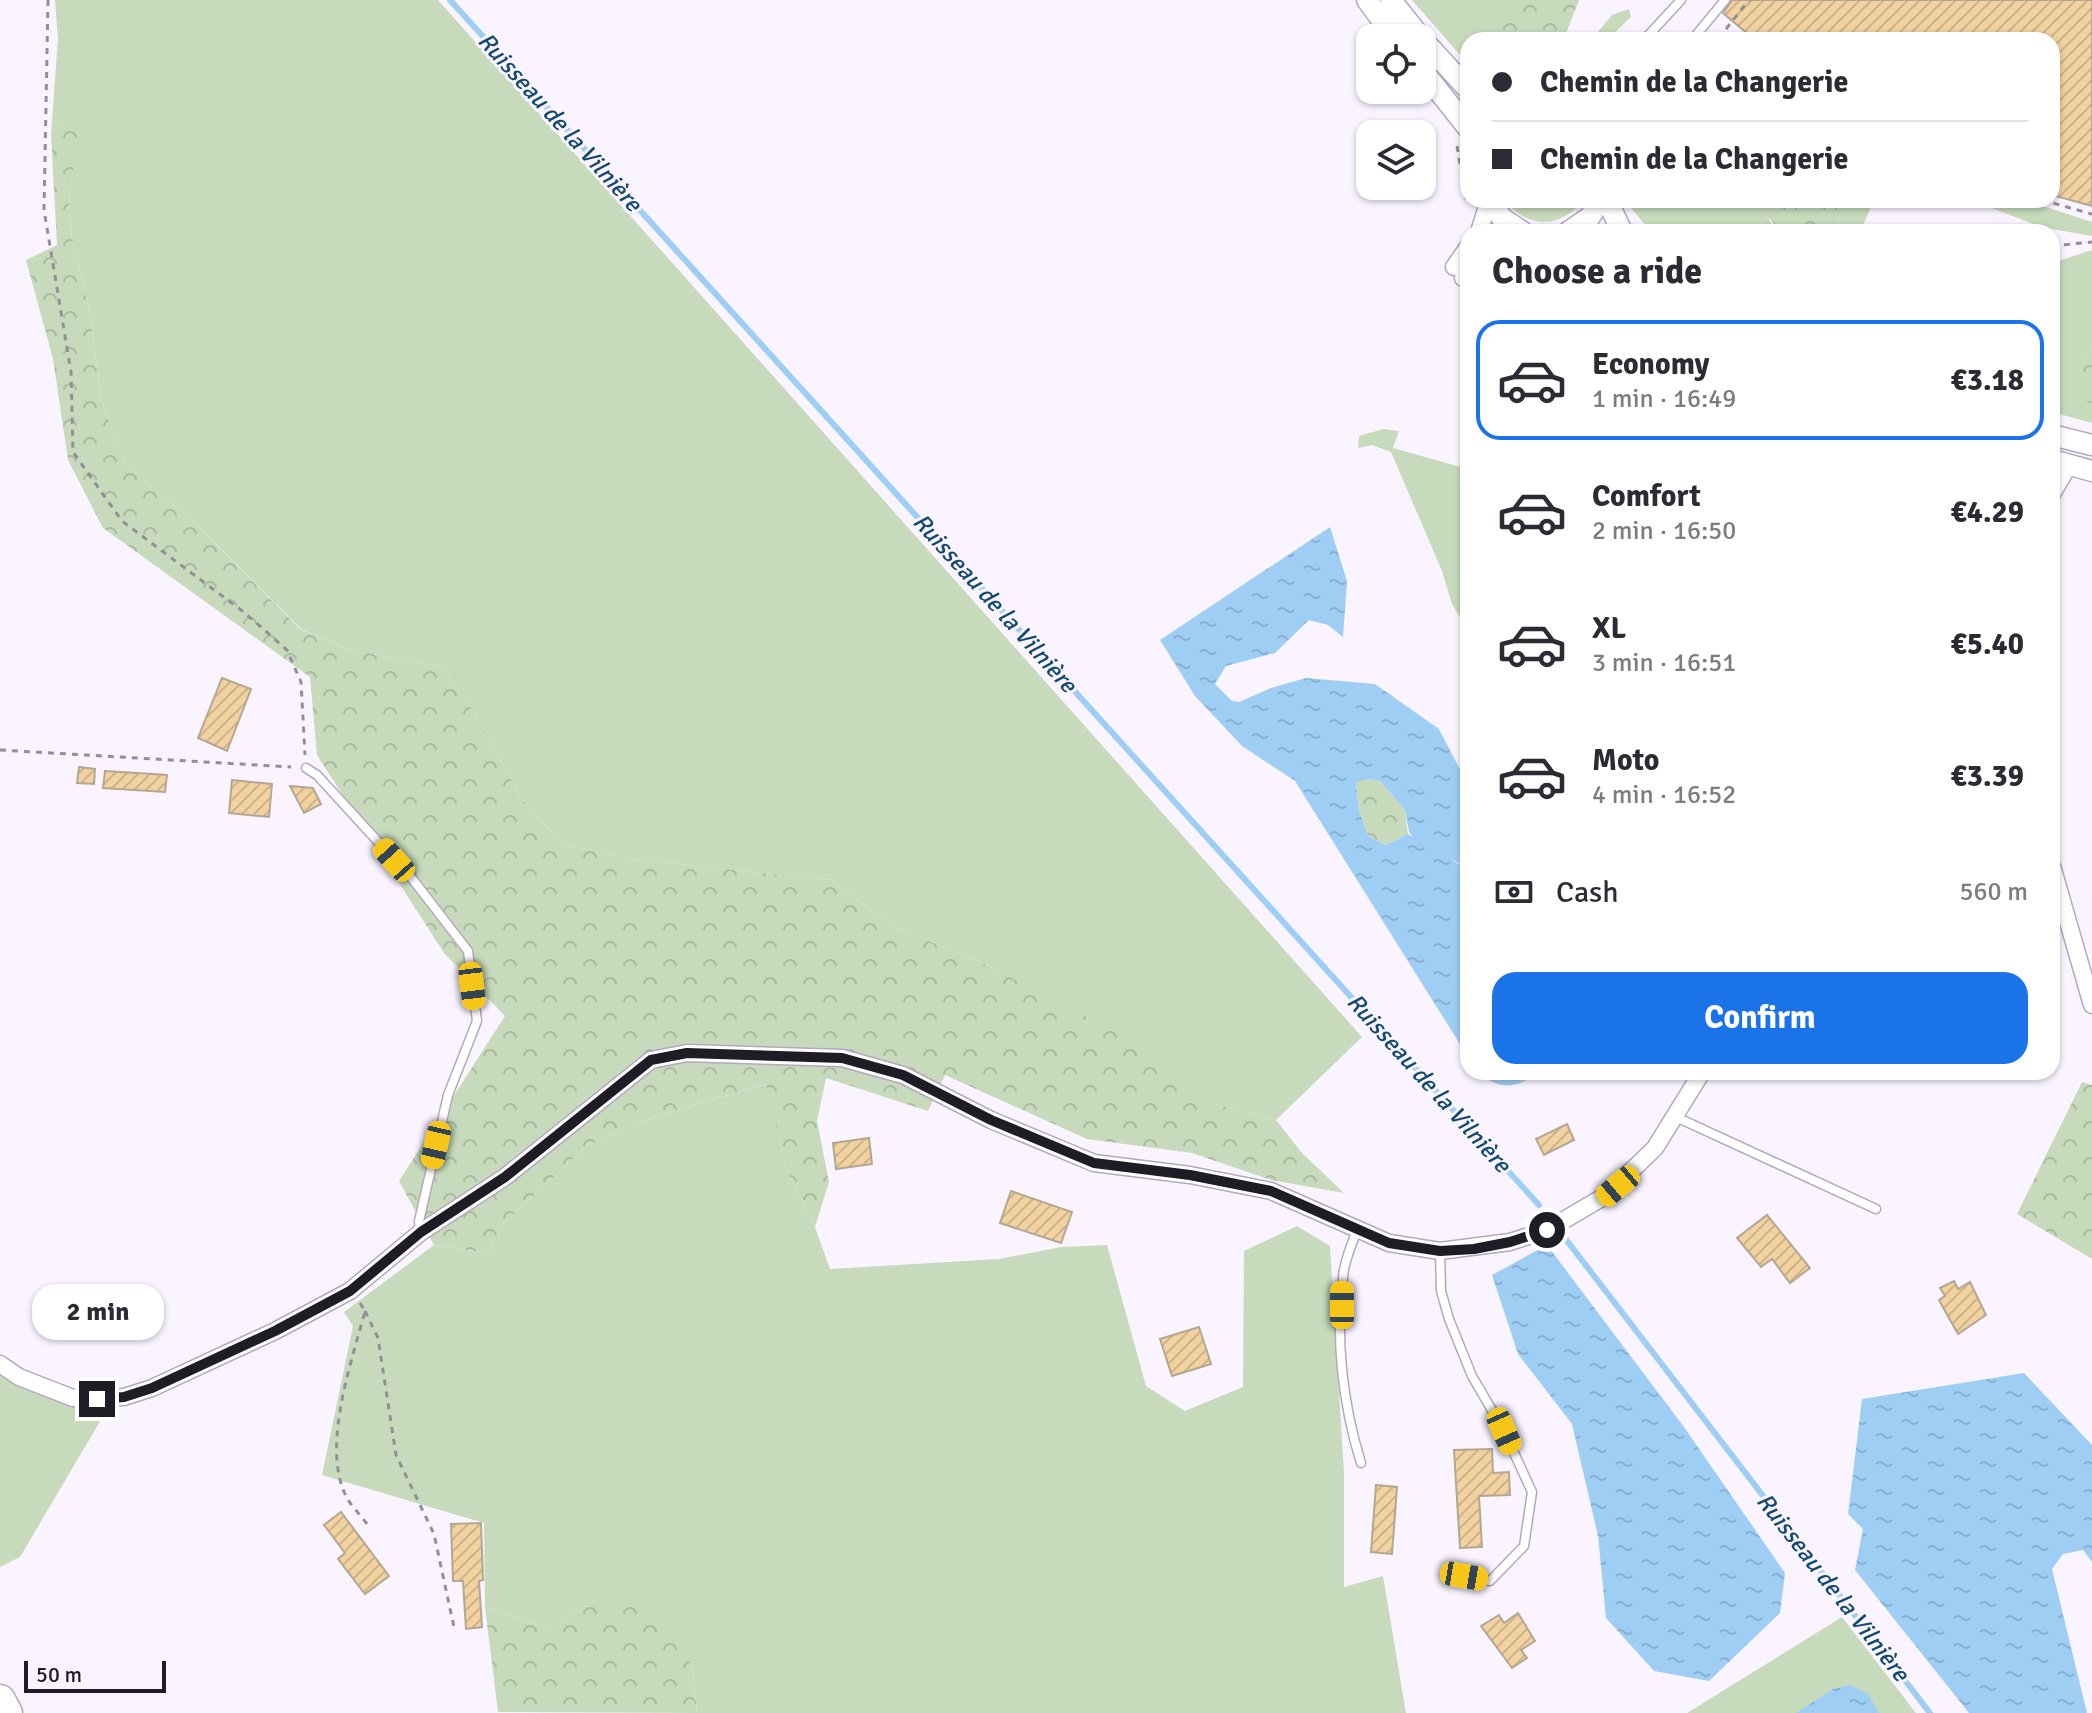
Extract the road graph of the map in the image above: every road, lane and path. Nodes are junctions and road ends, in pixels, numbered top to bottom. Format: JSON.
{"nodes":[{"id":1,"x":48,"y":0,"type":"edge"},
{"id":2,"x":1367,"y":0,"type":"edge"},
{"id":3,"x":1391,"y":0,"type":"edge"},
{"id":4,"x":1681,"y":0,"type":"edge"},
{"id":5,"x":1725,"y":0,"type":"edge"},
{"id":6,"x":1749,"y":0,"type":"edge"},
{"id":7,"x":1385,"y":24,"type":"edge"},
{"id":8,"x":1410,"y":24,"type":"edge"},
{"id":9,"x":1726,"y":29,"type":"dead end"},
{"id":10,"x":1651,"y":32,"type":"edge"},
{"id":11,"x":1699,"y":32,"type":"edge"},
{"id":12,"x":1436,"y":54,"type":"edge"},
{"id":13,"x":1460,"y":80,"type":"edge"},
{"id":14,"x":1436,"y":93,"type":"edge"},
{"id":15,"x":1460,"y":133,"type":"edge"},
{"id":16,"x":2060,"y":205,"type":"edge"},
{"id":17,"x":1466,"y":208,"type":"edge"},
{"id":18,"x":1495,"y":208,"type":"edge"},
{"id":19,"x":1595,"y":208,"type":"edge"},
{"id":20,"x":2092,"y":214,"type":"edge"},
{"id":21,"x":1467,"y":216,"type":"dead end"},
{"id":22,"x":1511,"y":224,"type":"edge"},
{"id":23,"x":1580,"y":224,"type":"edge"},
{"id":24,"x":2092,"y":242,"type":"edge"},
{"id":25,"x":2060,"y":245,"type":"edge"},
{"id":26,"x":2060,"y":437,"type":"edge"},
{"id":27,"x":2092,"y":445,"type":"edge"},
{"id":28,"x":2060,"y":463,"type":"edge"},
{"id":29,"x":2092,"y":471,"type":"edge"},
{"id":30,"x":0,"y":750,"type":"edge"},
{"id":31,"x":306,"y":768,"type":"junction"},
{"id":32,"x":2060,"y":894,"type":"edge"},
{"id":33,"x":2092,"y":1005,"type":"edge"},
{"id":34,"x":1697,"y":1080,"type":"edge"},
{"id":35,"x":1676,"y":1117,"type":"junction"},
{"id":36,"x":1876,"y":1209,"type":"dead end"},
{"id":37,"x":1357,"y":1229,"type":"junction"},
{"id":38,"x":421,"y":1232,"type":"junction"},
{"id":39,"x":1440,"y":1251,"type":"junction"},
{"id":40,"x":350,"y":1291,"type":"junction"},
{"id":41,"x":365,"y":1311,"type":"junction"},
{"id":42,"x":0,"y":1364,"type":"edge"},
{"id":43,"x":1361,"y":1463,"type":"dead end"},
{"id":44,"x":367,"y":1524,"type":"dead end"},
{"id":45,"x":1464,"y":1576,"type":"dead end"},
{"id":46,"x":455,"y":1632,"type":"dead end"},
{"id":47,"x":0,"y":1700,"type":"edge"},
{"id":48,"x":7,"y":1713,"type":"edge"}],
"edges":[{"from":1,"to":31,"type":"path"},
{"from":2,"to":7,"type":"street"},
{"from":3,"to":8,"type":"street"},
{"from":4,"to":10,"type":"lane"},
{"from":5,"to":11,"type":"lane"},
{"from":6,"to":9,"type":"path"},
{"from":12,"to":13,"type":"street"},
{"from":14,"to":15,"type":"street"},
{"from":16,"to":20,"type":"path"},
{"from":17,"to":21,"type":"path"},
{"from":18,"to":22,"type":"street"},
{"from":19,"to":23,"type":"street"},
{"from":24,"to":25,"type":"path"},
{"from":26,"to":27,"type":"street"},
{"from":28,"to":29,"type":"street"},
{"from":30,"to":31,"type":"path"},
{"from":31,"to":38,"type":"lane"},
{"from":32,"to":33,"type":"street"},
{"from":34,"to":35,"type":"street"},
{"from":35,"to":36,"type":"lane"},
{"from":35,"to":39,"type":"street"},
{"from":37,"to":38,"type":"street"},
{"from":37,"to":39,"type":"street"},
{"from":37,"to":43,"type":"lane"},
{"from":38,"to":40,"type":"street"},
{"from":39,"to":45,"type":"lane"},
{"from":40,"to":41,"type":"path"},
{"from":40,"to":42,"type":"street"},
{"from":41,"to":44,"type":"path"},
{"from":41,"to":46,"type":"path"},
{"from":47,"to":48,"type":"highway"}]}
